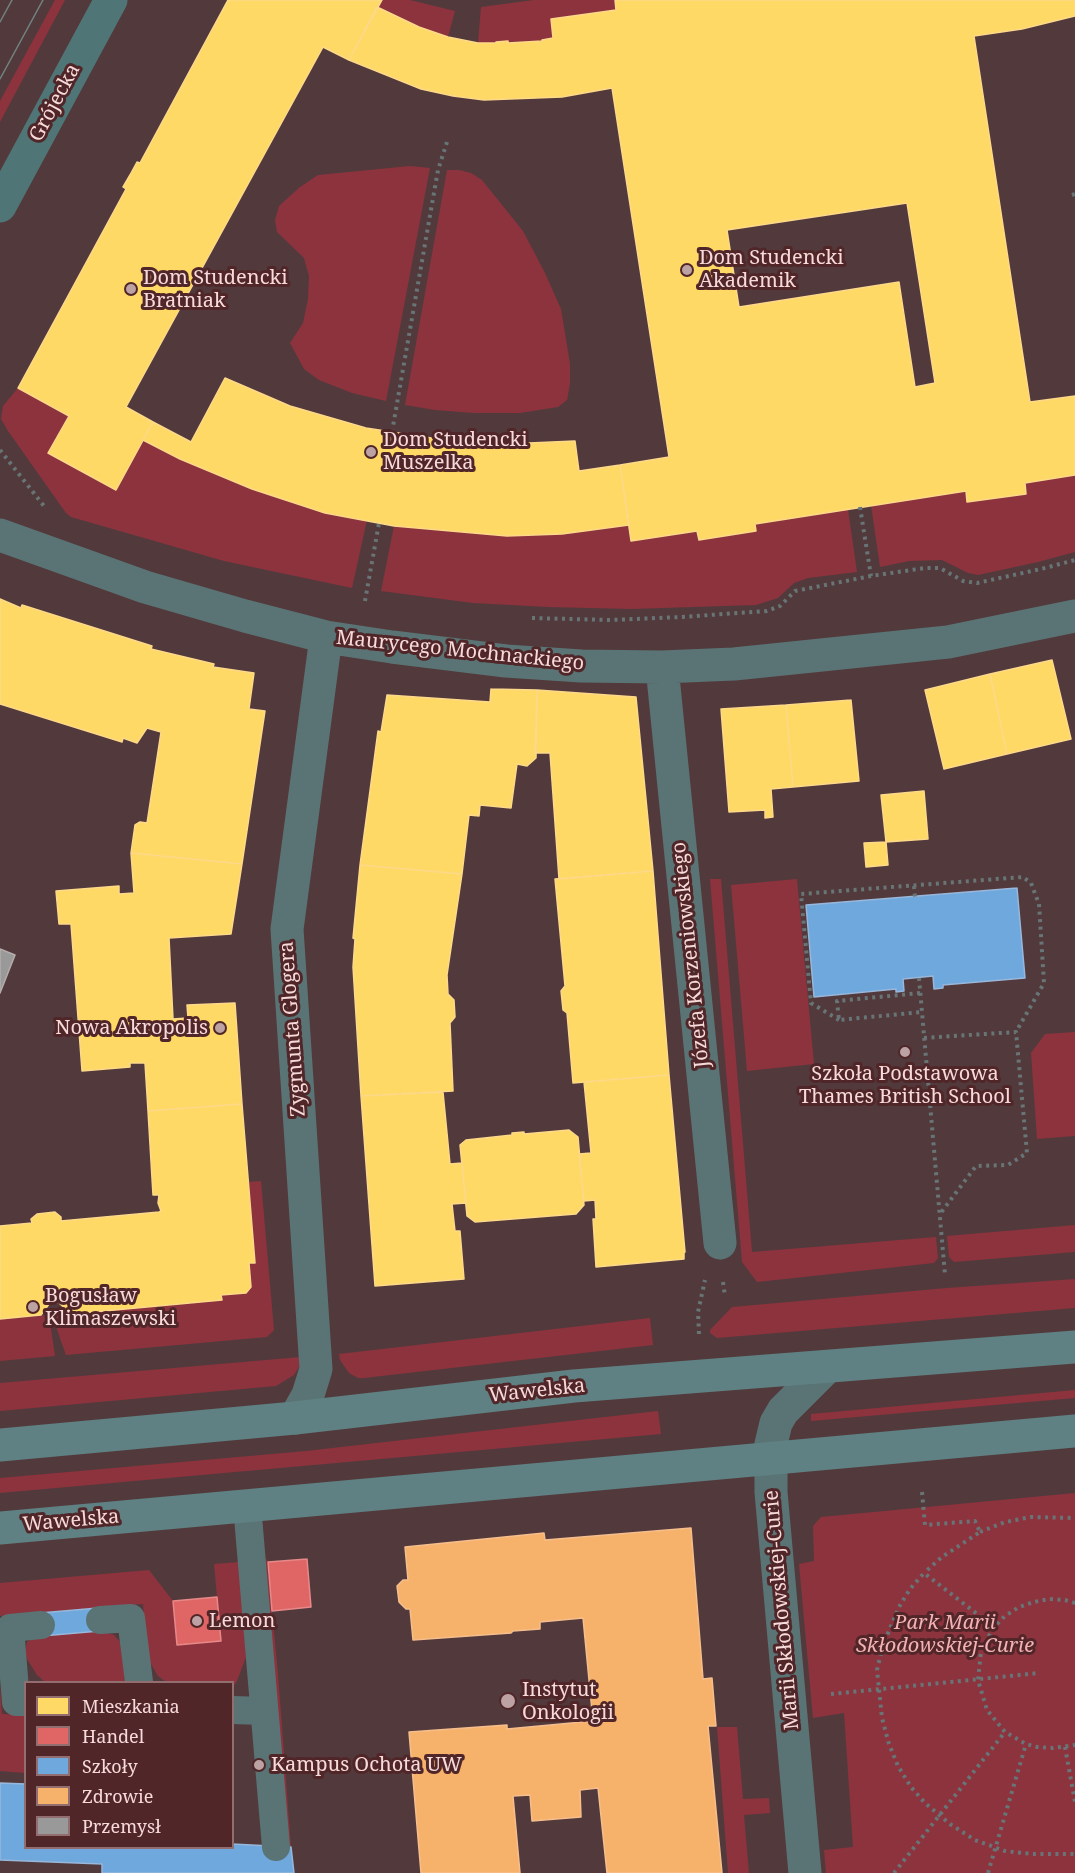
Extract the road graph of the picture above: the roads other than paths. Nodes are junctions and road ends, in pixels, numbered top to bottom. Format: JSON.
{"nodes":[{"id":1,"x":111,"y":0,"type":"edge"},
{"id":2,"x":0,"y":206,"type":"edge"},
{"id":3,"x":0,"y":535,"type":"edge"},
{"id":4,"x":1075,"y":616,"type":"edge"},
{"id":5,"x":326,"y":637,"type":"junction"},
{"id":6,"x":662,"y":667,"type":"junction"},
{"id":7,"x":720,"y":1243,"type":"dead end"},
{"id":8,"x":1075,"y":1347,"type":"edge"},
{"id":9,"x":827,"y":1366,"type":"junction"},
{"id":10,"x":295,"y":1418,"type":"junction"},
{"id":11,"x":1075,"y":1431,"type":"edge"},
{"id":12,"x":0,"y":1445,"type":"edge"},
{"id":13,"x":771,"y":1459,"type":"junction"},
{"id":14,"x":247,"y":1505,"type":"junction"},
{"id":15,"x":0,"y":1528,"type":"edge"},
{"id":16,"x":99,"y":1620,"type":"dead end"},
{"id":17,"x":41,"y":1625,"type":"dead end"},
{"id":18,"x":139,"y":1681,"type":"edge"},
{"id":19,"x":24,"y":1702,"type":"edge"},
{"id":20,"x":234,"y":1710,"type":"edge"},
{"id":21,"x":264,"y":1711,"type":"junction"},
{"id":22,"x":276,"y":1847,"type":"dead end"},
{"id":23,"x":805,"y":1873,"type":"edge"}],
"edges":[{"from":1,"to":2,"type":"main road","name":"Grójecka"},
{"from":3,"to":5,"type":"street","name":"Maurycego Mochnackiego"},
{"from":4,"to":6,"type":"street","name":"Maurycego Mochnackiego"},
{"from":5,"to":6,"type":"street","name":"Maurycego Mochnackiego"},
{"from":5,"to":10,"type":"street","name":"Zygmunta Glogera"},
{"from":6,"to":7,"type":"street","name":"Józefa Korzeniowskiego"},
{"from":8,"to":9,"type":"main road","name":"Wawelska"},
{"from":9,"to":10,"type":"main road","name":"Wawelska"},
{"from":9,"to":13,"type":"street","name":"Marii Skłodowskiej-Curie"},
{"from":10,"to":12,"type":"main road","name":"Wawelska"},
{"from":11,"to":13,"type":"main road","name":"Wawelska"},
{"from":13,"to":14,"type":"main road","name":"Wawelska"},
{"from":13,"to":23,"type":"street","name":"Marii Skłodowskiej-Curie"},
{"from":14,"to":15,"type":"main road","name":"Wawelska"},
{"from":14,"to":21,"type":"lane"},
{"from":16,"to":18,"type":"lane"},
{"from":17,"to":19,"type":"lane"},
{"from":20,"to":21,"type":"lane"},
{"from":21,"to":22,"type":"lane"}]}
